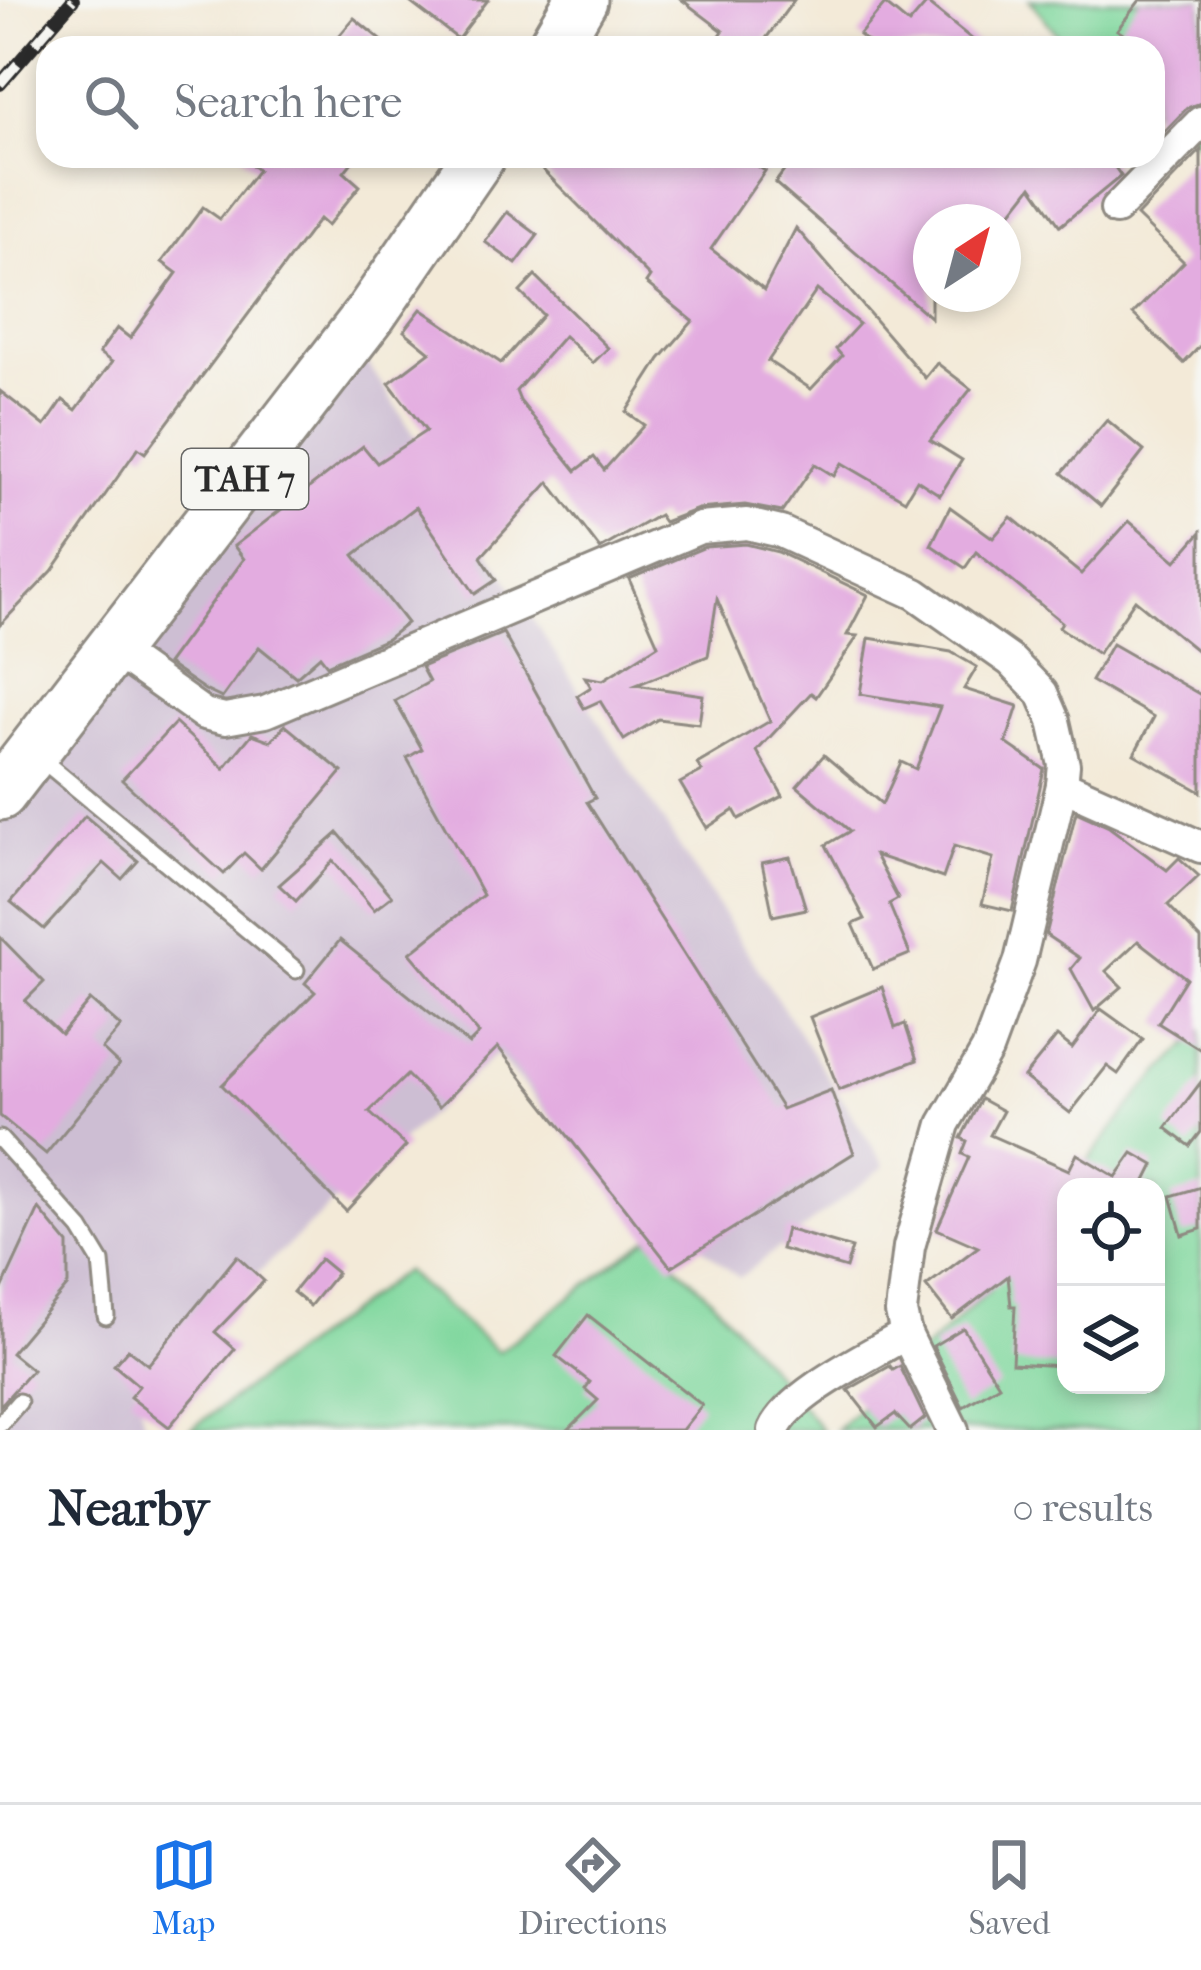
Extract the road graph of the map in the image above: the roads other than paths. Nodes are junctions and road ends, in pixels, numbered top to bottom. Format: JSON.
{"nodes":[{"id":1,"x":581,"y":0,"type":"edge"},
{"id":2,"x":560,"y":36,"type":"edge"},
{"id":3,"x":1201,"y":122,"type":"edge"},
{"id":4,"x":1165,"y":159,"type":"edge"},
{"id":5,"x":471,"y":168,"type":"edge"},
{"id":6,"x":1156,"y":168,"type":"edge"},
{"id":7,"x":1116,"y":209,"type":"dead end"},
{"id":8,"x":115,"y":650,"type":"junction"},
{"id":9,"x":33,"y":753,"type":"junction"},
{"id":10,"x":1062,"y":785,"type":"junction"},
{"id":11,"x":0,"y":794,"type":"edge"},
{"id":12,"x":1201,"y":848,"type":"edge"},
{"id":13,"x":296,"y":970,"type":"dead end"},
{"id":14,"x":0,"y":1138,"type":"edge"},
{"id":15,"x":106,"y":1316,"type":"dead end"},
{"id":16,"x":906,"y":1334,"type":"junction"},
{"id":17,"x":19,"y":1402,"type":"dead end"},
{"id":18,"x":0,"y":1424,"type":"edge"},
{"id":19,"x":774,"y":1430,"type":"edge"},
{"id":20,"x":952,"y":1430,"type":"edge"}],
"edges":[{"from":1,"to":2,"type":"highway"},
{"from":3,"to":4,"type":"street"},
{"from":5,"to":8,"type":"highway","number":"TAH 7"},
{"from":6,"to":7,"type":"street"},
{"from":8,"to":9,"type":"highway","number":"TAH 7"},
{"from":8,"to":10,"type":"street"},
{"from":9,"to":11,"type":"highway","number":"TAH 7"},
{"from":9,"to":13,"type":"lane"},
{"from":10,"to":12,"type":"street"},
{"from":10,"to":16,"type":"street"},
{"from":14,"to":15,"type":"lane"},
{"from":16,"to":19,"type":"street"},
{"from":16,"to":20,"type":"street"},
{"from":17,"to":18,"type":"lane"}]}
